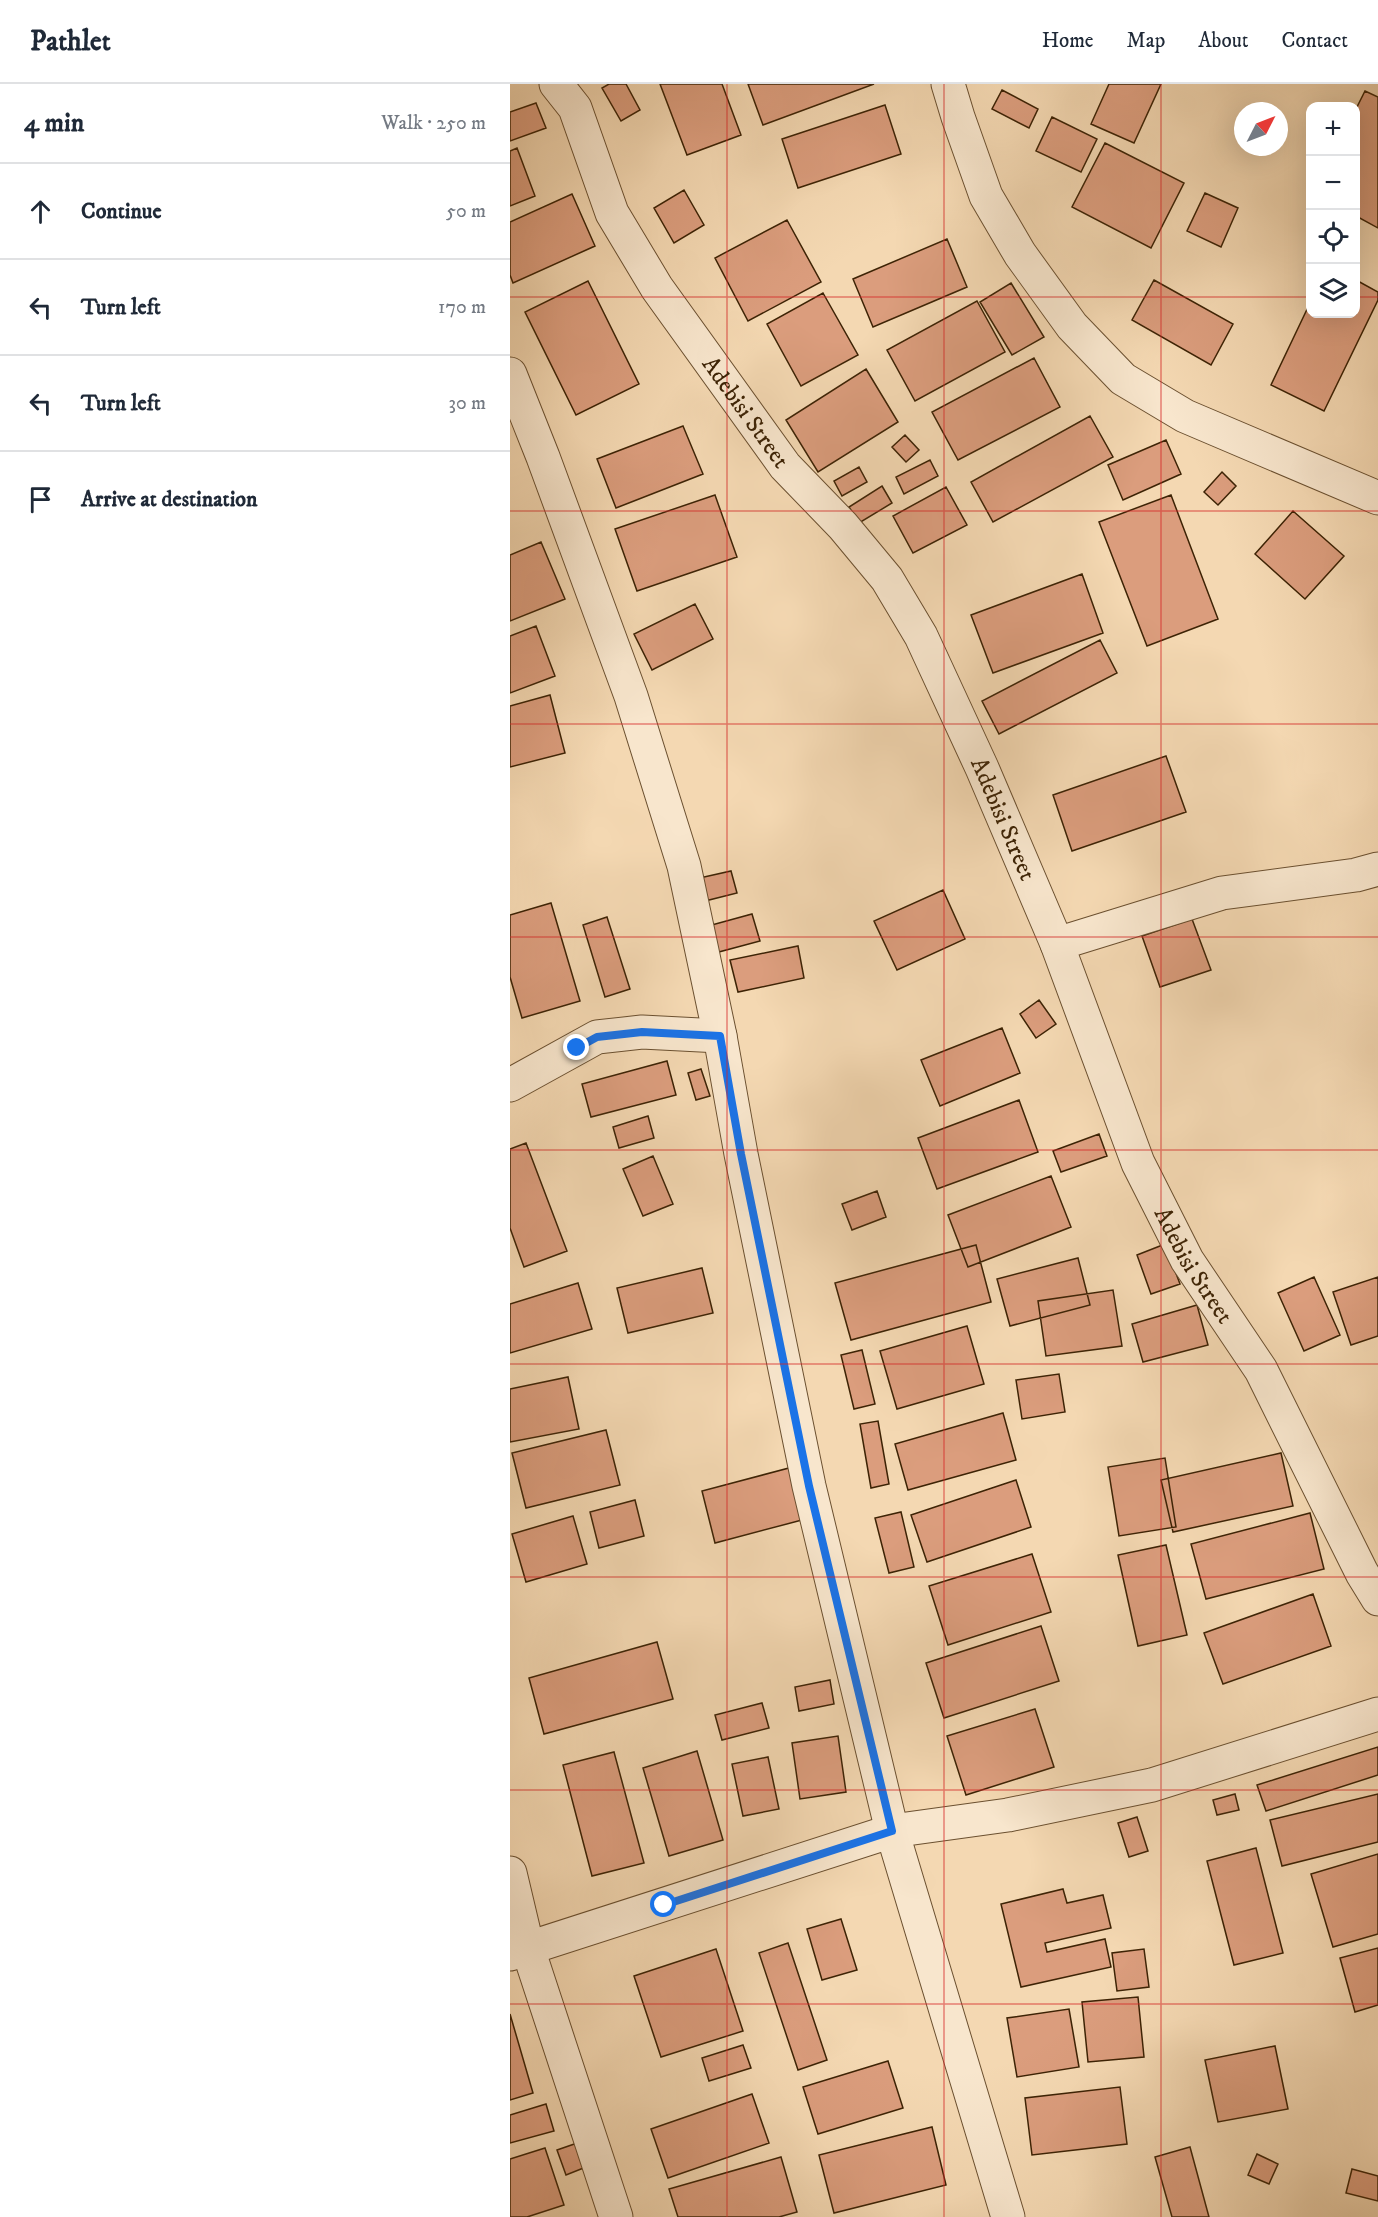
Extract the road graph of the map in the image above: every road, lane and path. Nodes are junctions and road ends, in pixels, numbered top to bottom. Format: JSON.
{"nodes":[{"id":1,"x":556,"y":84,"type":"edge"},
{"id":2,"x":948,"y":84,"type":"edge"},
{"id":3,"x":510,"y":374,"type":"edge"},
{"id":4,"x":1378,"y":498,"type":"edge"},
{"id":5,"x":1378,"y":869,"type":"edge"},
{"id":6,"x":1057,"y":944,"type":"junction"},
{"id":7,"x":720,"y":1036,"type":"junction"},
{"id":8,"x":510,"y":1085,"type":"edge"},
{"id":9,"x":1378,"y":1599,"type":"edge"},
{"id":10,"x":1378,"y":1714,"type":"edge"},
{"id":11,"x":892,"y":1831,"type":"junction"},
{"id":12,"x":510,"y":1873,"type":"edge"},
{"id":13,"x":519,"y":1951,"type":"edge"},
{"id":14,"x":616,"y":2217,"type":"edge"},
{"id":15,"x":1008,"y":2217,"type":"edge"}],
"edges":[{"from":1,"to":6,"type":"street","name":"Adebisi Street"},
{"from":2,"to":4,"type":"street"},
{"from":3,"to":7,"type":"street"},
{"from":5,"to":6,"type":"street"},
{"from":6,"to":9,"type":"street","name":"Adebisi Street"},
{"from":7,"to":8,"type":"street"},
{"from":7,"to":11,"type":"street"},
{"from":10,"to":11,"type":"street"},
{"from":11,"to":13,"type":"street"},
{"from":11,"to":15,"type":"street"},
{"from":12,"to":13,"type":"street"},
{"from":13,"to":14,"type":"street"}]}
